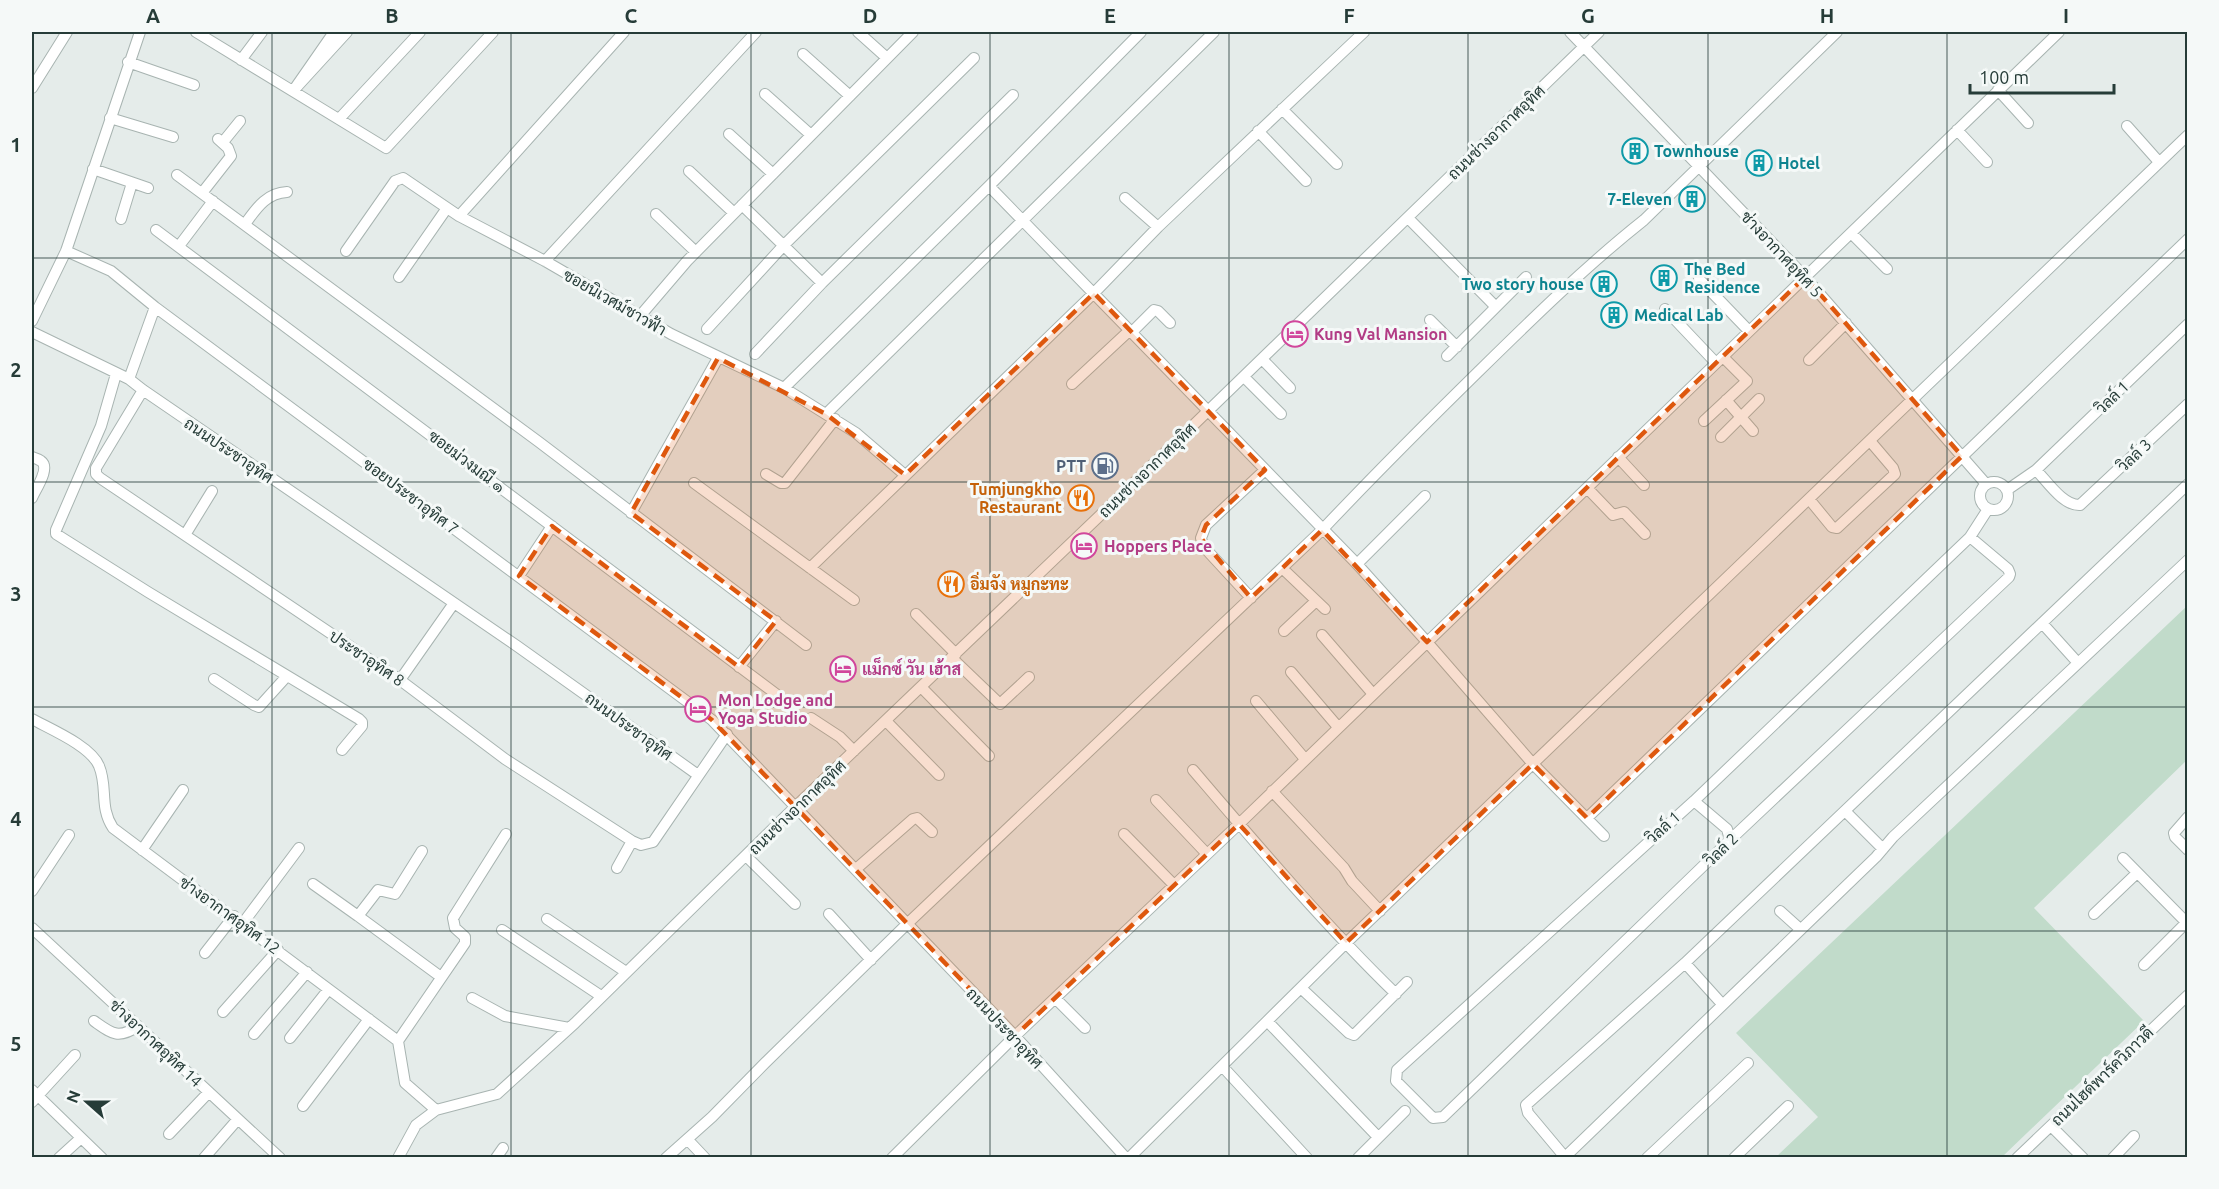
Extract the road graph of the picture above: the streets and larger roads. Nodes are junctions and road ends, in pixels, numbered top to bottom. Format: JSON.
{"nodes":[{"id":1,"x":67,"y":32,"type":"edge"},
{"id":2,"x":140,"y":32,"type":"edge"},
{"id":3,"x":196,"y":32,"type":"edge"},
{"id":4,"x":262,"y":32,"type":"edge"},
{"id":5,"x":334,"y":32,"type":"edge"},
{"id":6,"x":347,"y":32,"type":"edge"},
{"id":7,"x":420,"y":32,"type":"edge"},
{"id":8,"x":493,"y":32,"type":"edge"},
{"id":9,"x":624,"y":32,"type":"edge"},
{"id":10,"x":756,"y":32,"type":"edge"},
{"id":11,"x":858,"y":32,"type":"edge"},
{"id":12,"x":913,"y":32,"type":"edge"},
{"id":13,"x":1141,"y":32,"type":"edge"},
{"id":14,"x":1214,"y":32,"type":"edge"},
{"id":15,"x":1364,"y":32,"type":"edge"},
{"id":16,"x":1570,"y":32,"type":"edge"},
{"id":17,"x":1599,"y":32,"type":"edge"},
{"id":18,"x":1837,"y":32,"type":"edge"},
{"id":19,"x":2059,"y":32,"type":"edge"},
{"id":20,"x":1584,"y":46,"type":"junction"},
{"id":21,"x":803,"y":54,"type":"dead end"},
{"id":22,"x":974,"y":57,"type":"dead end"},
{"id":23,"x":887,"y":58,"type":"junction"},
{"id":24,"x":242,"y":60,"type":"junction"},
{"id":25,"x":128,"y":62,"type":"junction"},
{"id":26,"x":194,"y":84,"type":"dead end"},
{"id":27,"x":32,"y":88,"type":"edge"},
{"id":28,"x":1998,"y":90,"type":"junction"},
{"id":29,"x":293,"y":92,"type":"junction"},
{"id":30,"x":765,"y":94,"type":"dead end"},
{"id":31,"x":1014,"y":95,"type":"dead end"},
{"id":32,"x":850,"y":96,"type":"junction"},
{"id":33,"x":1282,"y":109,"type":"junction"},
{"id":34,"x":110,"y":118,"type":"junction"},
{"id":35,"x":339,"y":119,"type":"junction"},
{"id":36,"x":240,"y":121,"type":"dead end"},
{"id":37,"x":2028,"y":123,"type":"dead end"},
{"id":38,"x":2127,"y":126,"type":"dead end"},
{"id":39,"x":1957,"y":130,"type":"junction"},
{"id":40,"x":1258,"y":131,"type":"junction"},
{"id":41,"x":729,"y":134,"type":"dead end"},
{"id":42,"x":811,"y":135,"type":"junction"},
{"id":43,"x":2187,"y":135,"type":"edge"},
{"id":44,"x":173,"y":137,"type":"dead end"},
{"id":45,"x":1987,"y":162,"type":"dead end"},
{"id":46,"x":2159,"y":162,"type":"junction"},
{"id":47,"x":1337,"y":164,"type":"dead end"},
{"id":48,"x":1699,"y":166,"type":"junction"},
{"id":49,"x":93,"y":169,"type":"junction"},
{"id":50,"x":689,"y":171,"type":"dead end"},
{"id":51,"x":773,"y":174,"type":"junction"},
{"id":52,"x":177,"y":175,"type":"dead end"},
{"id":53,"x":1306,"y":181,"type":"dead end"},
{"id":54,"x":132,"y":183,"type":"junction"},
{"id":55,"x":990,"y":186,"type":"junction"},
{"id":56,"x":148,"y":188,"type":"dead end"},
{"id":57,"x":287,"y":192,"type":"dead end"},
{"id":58,"x":202,"y":193,"type":"junction"},
{"id":59,"x":1125,"y":198,"type":"dead end"},
{"id":60,"x":213,"y":201,"type":"junction"},
{"id":61,"x":447,"y":208,"type":"junction"},
{"id":62,"x":738,"y":209,"type":"junction"},
{"id":63,"x":656,"y":214,"type":"dead end"},
{"id":64,"x":459,"y":216,"type":"junction"},
{"id":65,"x":1408,"y":218,"type":"junction"},
{"id":66,"x":121,"y":219,"type":"dead end"},
{"id":67,"x":1023,"y":220,"type":"junction"},
{"id":68,"x":245,"y":224,"type":"junction"},
{"id":69,"x":1158,"y":227,"type":"junction"},
{"id":70,"x":156,"y":230,"type":"dead end"},
{"id":71,"x":1851,"y":233,"type":"junction"},
{"id":72,"x":2187,"y":239,"type":"edge"},
{"id":73,"x":179,"y":246,"type":"junction"},
{"id":74,"x":784,"y":246,"type":"junction"},
{"id":75,"x":66,"y":251,"type":"junction"},
{"id":76,"x":346,"y":251,"type":"dead end"},
{"id":77,"x":696,"y":252,"type":"junction"},
{"id":78,"x":545,"y":261,"type":"junction"},
{"id":79,"x":1887,"y":268,"type":"dead end"},
{"id":80,"x":399,"y":277,"type":"dead end"},
{"id":81,"x":1526,"y":277,"type":"dead end"},
{"id":82,"x":1805,"y":277,"type":"junction"},
{"id":83,"x":1699,"y":279,"type":"dead end"},
{"id":84,"x":822,"y":283,"type":"junction"},
{"id":85,"x":1094,"y":293,"type":"junction"},
{"id":86,"x":155,"y":307,"type":"junction"},
{"id":87,"x":1496,"y":307,"type":"junction"},
{"id":88,"x":1665,"y":309,"type":"dead end"},
{"id":89,"x":640,"y":316,"type":"junction"},
{"id":90,"x":1430,"y":320,"type":"dead end"},
{"id":91,"x":32,"y":321,"type":"edge"},
{"id":92,"x":1170,"y":323,"type":"dead end"},
{"id":93,"x":1846,"y":323,"type":"junction"},
{"id":94,"x":2187,"y":324,"type":"edge"},
{"id":95,"x":707,"y":329,"type":"dead end"},
{"id":96,"x":1131,"y":331,"type":"junction"},
{"id":97,"x":1749,"y":331,"type":"junction"},
{"id":98,"x":32,"y":332,"type":"edge"},
{"id":99,"x":1457,"y":347,"type":"junction"},
{"id":100,"x":755,"y":354,"type":"dead end"},
{"id":101,"x":1447,"y":356,"type":"dead end"},
{"id":102,"x":718,"y":358,"type":"junction"},
{"id":103,"x":1262,"y":359,"type":"junction"},
{"id":104,"x":1720,"y":360,"type":"junction"},
{"id":105,"x":1809,"y":360,"type":"dead end"},
{"id":106,"x":116,"y":374,"type":"junction"},
{"id":107,"x":1244,"y":377,"type":"junction"},
{"id":108,"x":129,"y":379,"type":"junction"},
{"id":109,"x":1072,"y":384,"type":"dead end"},
{"id":110,"x":784,"y":388,"type":"junction"},
{"id":111,"x":1290,"y":388,"type":"dead end"},
{"id":112,"x":143,"y":390,"type":"junction"},
{"id":113,"x":1759,"y":399,"type":"dead end"},
{"id":114,"x":1726,"y":400,"type":"junction"},
{"id":115,"x":1912,"y":400,"type":"junction"},
{"id":116,"x":2187,"y":404,"type":"edge"},
{"id":117,"x":1209,"y":411,"type":"junction"},
{"id":118,"x":1281,"y":414,"type":"dead end"},
{"id":119,"x":830,"y":416,"type":"junction"},
{"id":120,"x":1741,"y":417,"type":"junction"},
{"id":121,"x":1704,"y":421,"type":"dead end"},
{"id":122,"x":1753,"y":431,"type":"dead end"},
{"id":123,"x":1721,"y":437,"type":"dead end"},
{"id":124,"x":1870,"y":441,"type":"junction"},
{"id":125,"x":1962,"y":456,"type":"junction"},
{"id":126,"x":32,"y":457,"type":"edge"},
{"id":127,"x":1618,"y":457,"type":"junction"},
{"id":128,"x":1265,"y":470,"type":"junction"},
{"id":129,"x":2036,"y":470,"type":"junction"},
{"id":130,"x":766,"y":474,"type":"dead end"},
{"id":131,"x":905,"y":475,"type":"junction"},
{"id":132,"x":694,"y":483,"type":"dead end"},
{"id":133,"x":1986,"y":484,"type":"junction"},
{"id":134,"x":2187,"y":484,"type":"edge"},
{"id":135,"x":1644,"y":485,"type":"dead end"},
{"id":136,"x":1587,"y":488,"type":"junction"},
{"id":137,"x":2007,"y":490,"type":"junction"},
{"id":138,"x":212,"y":491,"type":"dead end"},
{"id":139,"x":1425,"y":496,"type":"dead end"},
{"id":140,"x":32,"y":498,"type":"edge"},
{"id":141,"x":1809,"y":499,"type":"junction"},
{"id":142,"x":1988,"y":509,"type":"junction"},
{"id":143,"x":631,"y":513,"type":"junction"},
{"id":144,"x":552,"y":526,"type":"junction"},
{"id":145,"x":1322,"y":530,"type":"junction"},
{"id":146,"x":1645,"y":534,"type":"dead end"},
{"id":147,"x":185,"y":536,"type":"junction"},
{"id":148,"x":1970,"y":537,"type":"junction"},
{"id":149,"x":2187,"y":560,"type":"edge"},
{"id":150,"x":1357,"y":564,"type":"junction"},
{"id":151,"x":810,"y":568,"type":"junction"},
{"id":152,"x":1282,"y":568,"type":"junction"},
{"id":153,"x":519,"y":576,"type":"junction"},
{"id":154,"x":1251,"y":598,"type":"junction"},
{"id":155,"x":854,"y":600,"type":"dead end"},
{"id":156,"x":1316,"y":601,"type":"junction"},
{"id":157,"x":454,"y":603,"type":"junction"},
{"id":158,"x":1325,"y":609,"type":"dead end"},
{"id":159,"x":916,"y":614,"type":"dead end"},
{"id":160,"x":776,"y":621,"type":"junction"},
{"id":161,"x":2042,"y":623,"type":"junction"},
{"id":162,"x":1284,"y":631,"type":"dead end"},
{"id":163,"x":1322,"y":635,"type":"dead end"},
{"id":164,"x":1427,"y":642,"type":"junction"},
{"id":165,"x":806,"y":645,"type":"dead end"},
{"id":166,"x":954,"y":656,"type":"junction"},
{"id":167,"x":2079,"y":663,"type":"junction"},
{"id":168,"x":739,"y":667,"type":"junction"},
{"id":169,"x":1291,"y":672,"type":"dead end"},
{"id":170,"x":287,"y":676,"type":"junction"},
{"id":171,"x":1029,"y":677,"type":"dead end"},
{"id":172,"x":214,"y":679,"type":"dead end"},
{"id":173,"x":400,"y":680,"type":"junction"},
{"id":174,"x":921,"y":687,"type":"junction"},
{"id":175,"x":776,"y":694,"type":"dead end"},
{"id":176,"x":1373,"y":694,"type":"junction"},
{"id":177,"x":1256,"y":701,"type":"dead end"},
{"id":178,"x":811,"y":717,"type":"dead end"},
{"id":179,"x":32,"y":719,"type":"edge"},
{"id":180,"x":886,"y":721,"type":"junction"},
{"id":181,"x":1338,"y":727,"type":"junction"},
{"id":182,"x":727,"y":734,"type":"junction"},
{"id":183,"x":342,"y":750,"type":"dead end"},
{"id":184,"x":854,"y":751,"type":"junction"},
{"id":185,"x":989,"y":756,"type":"dead end"},
{"id":186,"x":1305,"y":759,"type":"junction"},
{"id":187,"x":1533,"y":764,"type":"junction"},
{"id":188,"x":1193,"y":770,"type":"dead end"},
{"id":189,"x":698,"y":775,"type":"junction"},
{"id":190,"x":939,"y":776,"type":"dead end"},
{"id":191,"x":183,"y":790,"type":"dead end"},
{"id":192,"x":1272,"y":791,"type":"junction"},
{"id":193,"x":1156,"y":800,"type":"dead end"},
{"id":194,"x":1694,"y":801,"type":"junction"},
{"id":195,"x":794,"y":808,"type":"junction"},
{"id":196,"x":1845,"y":811,"type":"junction"},
{"id":197,"x":2187,"y":817,"type":"edge"},
{"id":198,"x":1587,"y":818,"type":"junction"},
{"id":199,"x":1239,"y":824,"type":"junction"},
{"id":200,"x":932,"y":832,"type":"dead end"},
{"id":201,"x":506,"y":834,"type":"dead end"},
{"id":202,"x":1124,"y":834,"type":"dead end"},
{"id":203,"x":69,"y":835,"type":"dead end"},
{"id":204,"x":1604,"y":836,"type":"dead end"},
{"id":205,"x":1730,"y":840,"type":"junction"},
{"id":206,"x":632,"y":841,"type":"junction"},
{"id":207,"x":299,"y":848,"type":"dead end"},
{"id":208,"x":1883,"y":849,"type":"junction"},
{"id":209,"x":142,"y":850,"type":"junction"},
{"id":210,"x":2187,"y":850,"type":"edge"},
{"id":211,"x":422,"y":851,"type":"dead end"},
{"id":212,"x":1207,"y":854,"type":"junction"},
{"id":213,"x":746,"y":856,"type":"junction"},
{"id":214,"x":2123,"y":858,"type":"dead end"},
{"id":215,"x":617,"y":868,"type":"dead end"},
{"id":216,"x":856,"y":869,"type":"junction"},
{"id":217,"x":2137,"y":873,"type":"junction"},
{"id":218,"x":313,"y":884,"type":"dead end"},
{"id":219,"x":1174,"y":885,"type":"junction"},
{"id":220,"x":32,"y":891,"type":"edge"},
{"id":221,"x":795,"y":904,"type":"dead end"},
{"id":222,"x":1380,"y":911,"type":"junction"},
{"id":223,"x":1780,"y":911,"type":"dead end"},
{"id":224,"x":829,"y":914,"type":"dead end"},
{"id":225,"x":2094,"y":914,"type":"dead end"},
{"id":226,"x":358,"y":916,"type":"junction"},
{"id":227,"x":547,"y":919,"type":"dead end"},
{"id":228,"x":239,"y":920,"type":"junction"},
{"id":229,"x":907,"y":924,"type":"junction"},
{"id":230,"x":2187,"y":924,"type":"edge"},
{"id":231,"x":32,"y":928,"type":"edge"},
{"id":232,"x":1800,"y":929,"type":"junction"},
{"id":233,"x":502,"y":930,"type":"dead end"},
{"id":234,"x":1346,"y":943,"type":"junction"},
{"id":235,"x":278,"y":950,"type":"junction"},
{"id":236,"x":205,"y":953,"type":"dead end"},
{"id":237,"x":871,"y":960,"type":"junction"},
{"id":238,"x":1685,"y":963,"type":"junction"},
{"id":239,"x":2144,"y":965,"type":"dead end"},
{"id":240,"x":307,"y":972,"type":"junction"},
{"id":241,"x":626,"y":972,"type":"junction"},
{"id":242,"x":441,"y":977,"type":"junction"},
{"id":243,"x":1407,"y":982,"type":"dead end"},
{"id":244,"x":1302,"y":989,"type":"junction"},
{"id":245,"x":328,"y":990,"type":"junction"},
{"id":246,"x":1396,"y":994,"type":"junction"},
{"id":247,"x":2187,"y":995,"type":"edge"},
{"id":248,"x":601,"y":996,"type":"junction"},
{"id":249,"x":472,"y":998,"type":"dead end"},
{"id":250,"x":1056,"y":999,"type":"junction"},
{"id":251,"x":1722,"y":1005,"type":"junction"},
{"id":252,"x":223,"y":1012,"type":"dead end"},
{"id":253,"x":369,"y":1019,"type":"junction"},
{"id":254,"x":94,"y":1021,"type":"dead end"},
{"id":255,"x":1268,"y":1022,"type":"junction"},
{"id":256,"x":138,"y":1026,"type":"junction"},
{"id":257,"x":568,"y":1028,"type":"junction"},
{"id":258,"x":1085,"y":1028,"type":"dead end"},
{"id":259,"x":254,"y":1034,"type":"dead end"},
{"id":260,"x":1015,"y":1036,"type":"junction"},
{"id":261,"x":290,"y":1038,"type":"dead end"},
{"id":262,"x":398,"y":1041,"type":"junction"},
{"id":263,"x":75,"y":1055,"type":"dead end"},
{"id":264,"x":1748,"y":1064,"type":"dead end"},
{"id":265,"x":1222,"y":1066,"type":"junction"},
{"id":266,"x":209,"y":1092,"type":"junction"},
{"id":267,"x":34,"y":1096,"type":"edge"},
{"id":268,"x":303,"y":1106,"type":"dead end"},
{"id":269,"x":1788,"y":1106,"type":"dead end"},
{"id":270,"x":436,"y":1110,"type":"junction"},
{"id":271,"x":1405,"y":1111,"type":"dead end"},
{"id":272,"x":1433,"y":1118,"type":"joint"},
{"id":273,"x":238,"y":1119,"type":"junction"},
{"id":274,"x":2051,"y":1126,"type":"junction"},
{"id":275,"x":169,"y":1134,"type":"dead end"},
{"id":276,"x":1378,"y":1137,"type":"junction"},
{"id":277,"x":2134,"y":1137,"type":"dead end"},
{"id":278,"x":81,"y":1138,"type":"junction"},
{"id":279,"x":688,"y":1140,"type":"junction"},
{"id":280,"x":503,"y":1148,"type":"dead end"},
{"id":281,"x":404,"y":1155,"type":"edge"},
{"id":282,"x":1564,"y":1157,"type":"edge"},
{"id":283,"x":60,"y":1158,"type":"edge"},
{"id":284,"x":102,"y":1158,"type":"edge"},
{"id":285,"x":204,"y":1158,"type":"edge"},
{"id":286,"x":280,"y":1158,"type":"edge"},
{"id":287,"x":495,"y":1158,"type":"edge"},
{"id":288,"x":666,"y":1158,"type":"edge"},
{"id":289,"x":705,"y":1158,"type":"edge"},
{"id":290,"x":892,"y":1158,"type":"edge"},
{"id":291,"x":1127,"y":1158,"type":"edge"},
{"id":292,"x":1307,"y":1158,"type":"edge"},
{"id":293,"x":1358,"y":1158,"type":"edge"},
{"id":294,"x":1647,"y":1158,"type":"edge"},
{"id":295,"x":1734,"y":1158,"type":"edge"},
{"id":296,"x":2017,"y":1158,"type":"edge"},
{"id":297,"x":2083,"y":1158,"type":"edge"},
{"id":298,"x":2113,"y":1158,"type":"edge"}],
"edges":[{"from":1,"to":27,"type":"street"},
{"from":2,"to":25,"type":"street"},
{"from":3,"to":24,"type":"street"},
{"from":4,"to":24,"type":"street"},
{"from":5,"to":29,"type":"street"},
{"from":6,"to":29,"type":"street"},
{"from":7,"to":35,"type":"street"},
{"from":8,"to":35,"type":"street"},
{"from":9,"to":64,"type":"street"},
{"from":10,"to":78,"type":"street"},
{"from":11,"to":23,"type":"street"},
{"from":12,"to":23,"type":"street"},
{"from":13,"to":55,"type":"street"},
{"from":14,"to":67,"type":"street"},
{"from":15,"to":33,"type":"street"},
{"from":16,"to":20,"type":"street","name":"ช่างอากาศอุทิศ 5"},
{"from":17,"to":20,"type":"street","name":"ถนนช่างอากาศอุทิศ"},
{"from":18,"to":48,"type":"street"},
{"from":19,"to":28,"type":"street"},
{"from":20,"to":48,"type":"street","name":"ช่างอากาศอุทิศ 5"},
{"from":20,"to":65,"type":"street","name":"ถนนช่างอากาศอุทิศ"},
{"from":21,"to":32,"type":"street"},
{"from":22,"to":74,"type":"street"},
{"from":23,"to":32,"type":"street"},
{"from":24,"to":29,"type":"street"},
{"from":25,"to":26,"type":"street"},
{"from":25,"to":34,"type":"street"},
{"from":28,"to":37,"type":"street"},
{"from":28,"to":39,"type":"street"},
{"from":29,"to":35,"type":"street"},
{"from":30,"to":42,"type":"street"},
{"from":31,"to":84,"type":"street"},
{"from":32,"to":42,"type":"street"},
{"from":33,"to":40,"type":"street"},
{"from":33,"to":47,"type":"street"},
{"from":34,"to":44,"type":"street"},
{"from":34,"to":49,"type":"street"},
{"from":36,"to":58,"type":"street"},
{"from":38,"to":46,"type":"street"},
{"from":39,"to":45,"type":"street"},
{"from":39,"to":71,"type":"street"},
{"from":40,"to":53,"type":"street"},
{"from":40,"to":69,"type":"street"},
{"from":41,"to":51,"type":"street"},
{"from":42,"to":51,"type":"street"},
{"from":43,"to":46,"type":"street"},
{"from":46,"to":115,"type":"street"},
{"from":48,"to":82,"type":"street","name":"ช่างอากาศอุทิศ 5"},
{"from":48,"to":145,"type":"street"},
{"from":49,"to":54,"type":"street"},
{"from":49,"to":75,"type":"street"},
{"from":50,"to":62,"type":"street"},
{"from":51,"to":62,"type":"street"},
{"from":52,"to":58,"type":"street"},
{"from":54,"to":56,"type":"street"},
{"from":54,"to":66,"type":"street"},
{"from":55,"to":67,"type":"street"},
{"from":55,"to":110,"type":"street"},
{"from":57,"to":68,"type":"street"},
{"from":58,"to":60,"type":"street"},
{"from":59,"to":69,"type":"street"},
{"from":60,"to":68,"type":"street"},
{"from":60,"to":73,"type":"street"},
{"from":61,"to":64,"type":"street","name":"ซอยนิเวศม์ชาวฟ้า"},
{"from":61,"to":76,"type":"street","name":"ซอยนิเวศม์ชาวฟ้า"},
{"from":61,"to":80,"type":"street"},
{"from":62,"to":74,"type":"street"},
{"from":62,"to":77,"type":"street"},
{"from":63,"to":77,"type":"street"},
{"from":64,"to":78,"type":"street","name":"ซอยนิเวศม์ชาวฟ้า"},
{"from":65,"to":87,"type":"street"},
{"from":65,"to":103,"type":"street","name":"ถนนช่างอากาศอุทิศ"},
{"from":67,"to":85,"type":"street"},
{"from":67,"to":119,"type":"street"},
{"from":68,"to":143,"type":"street"},
{"from":69,"to":85,"type":"street"},
{"from":70,"to":73,"type":"street","name":"ซอยม่วงมณี ๑"},
{"from":71,"to":79,"type":"street"},
{"from":71,"to":82,"type":"street"},
{"from":72,"to":125,"type":"street"},
{"from":73,"to":144,"type":"street","name":"ซอยม่วงมณี ๑"},
{"from":74,"to":84,"type":"street"},
{"from":74,"to":95,"type":"street"},
{"from":75,"to":86,"type":"street","name":"ซอยประชาอุทิศ 7"},
{"from":75,"to":91,"type":"street"},
{"from":77,"to":89,"type":"street"},
{"from":78,"to":89,"type":"street","name":"ซอยนิเวศม์ชาวฟ้า"},
{"from":81,"to":87,"type":"street"},
{"from":82,"to":93,"type":"street","name":"ช่างอากาศอุทิศ 5"},
{"from":82,"to":97,"type":"street"},
{"from":83,"to":97,"type":"street"},
{"from":84,"to":100,"type":"street"},
{"from":85,"to":96,"type":"street"},
{"from":85,"to":131,"type":"street"},
{"from":86,"to":108,"type":"street"},
{"from":86,"to":153,"type":"street","name":"ซอยประชาอุทิศ 7"},
{"from":87,"to":99,"type":"street"},
{"from":88,"to":104,"type":"street"},
{"from":89,"to":102,"type":"street","name":"ซอยนิเวศม์ชาวฟ้า"},
{"from":90,"to":99,"type":"street"},
{"from":92,"to":96,"type":"street"},
{"from":93,"to":105,"type":"street"},
{"from":93,"to":115,"type":"street","name":"ช่างอากาศอุทิศ 5"},
{"from":94,"to":129,"type":"street","name":"วิลล์ 1"},
{"from":96,"to":109,"type":"street"},
{"from":96,"to":117,"type":"street"},
{"from":97,"to":104,"type":"street"},
{"from":98,"to":106,"type":"street","name":"ถนนประชาอุทิศ"},
{"from":99,"to":101,"type":"street"},
{"from":102,"to":110,"type":"street","name":"ซอยนิเวศม์ชาวฟ้า"},
{"from":102,"to":143,"type":"street"},
{"from":103,"to":107,"type":"street","name":"ถนนช่างอากาศอุทิศ"},
{"from":103,"to":111,"type":"street"},
{"from":104,"to":114,"type":"street"},
{"from":104,"to":127,"type":"street"},
{"from":106,"to":108,"type":"street","name":"ถนนประชาอุทิศ"},
{"from":106,"to":170,"type":"street"},
{"from":107,"to":117,"type":"street","name":"ถนนช่างอากาศอุทิศ"},
{"from":107,"to":118,"type":"street"},
{"from":108,"to":112,"type":"street","name":"ถนนประชาอุทิศ"},
{"from":110,"to":119,"type":"street","name":"ซอยนิเวศม์ชาวฟ้า"},
{"from":112,"to":147,"type":"street","name":"ประชาอุทิศ 8"},
{"from":112,"to":157,"type":"street","name":"ถนนประชาอุทิศ"},
{"from":113,"to":120,"type":"street"},
{"from":114,"to":120,"type":"street"},
{"from":114,"to":121,"type":"street"},
{"from":115,"to":124,"type":"street"},
{"from":115,"to":125,"type":"street","name":"ช่างอากาศอุทิศ 5"},
{"from":116,"to":129,"type":"street","name":"วิลล์ 3"},
{"from":117,"to":128,"type":"street"},
{"from":117,"to":166,"type":"street","name":"ถนนช่างอากาศอุทิศ"},
{"from":119,"to":130,"type":"street"},
{"from":119,"to":131,"type":"street","name":"ซอยนิเวศม์ชาวฟ้า"},
{"from":120,"to":122,"type":"street"},
{"from":120,"to":123,"type":"street"},
{"from":124,"to":141,"type":"street"},
{"from":124,"to":141,"type":"street"},
{"from":125,"to":133,"type":"street","name":"ช่างอากาศอุทิศ 5"},
{"from":125,"to":198,"type":"street"},
{"from":126,"to":140,"type":"street"},
{"from":127,"to":135,"type":"street"},
{"from":127,"to":136,"type":"street"},
{"from":128,"to":145,"type":"street"},
{"from":128,"to":154,"type":"street"},
{"from":129,"to":137,"type":"street","name":"วิลล์ 1"},
{"from":131,"to":151,"type":"street"},
{"from":132,"to":151,"type":"street"},
{"from":133,"to":137,"type":"street"},
{"from":133,"to":142,"type":"street"},
{"from":134,"to":161,"type":"street"},
{"from":136,"to":146,"type":"street"},
{"from":136,"to":164,"type":"street"},
{"from":137,"to":142,"type":"street"},
{"from":138,"to":147,"type":"street"},
{"from":139,"to":150,"type":"street"},
{"from":141,"to":187,"type":"street"},
{"from":142,"to":148,"type":"street","name":"วิลล์ 1"},
{"from":143,"to":160,"type":"street"},
{"from":144,"to":153,"type":"street"},
{"from":144,"to":168,"type":"street","name":"ซอยม่วงมณี ๑"},
{"from":145,"to":150,"type":"street"},
{"from":145,"to":152,"type":"street"},
{"from":147,"to":173,"type":"street","name":"ประชาอุทิศ 8"},
{"from":148,"to":194,"type":"street","name":"วิลล์ 1"},
{"from":148,"to":205,"type":"street","name":"วิลล์ 2"},
{"from":149,"to":167,"type":"street"},
{"from":150,"to":164,"type":"street"},
{"from":151,"to":155,"type":"street"},
{"from":152,"to":154,"type":"street"},
{"from":152,"to":156,"type":"street"},
{"from":153,"to":182,"type":"street","name":"ซอยประชาอุทิศ 7"},
{"from":154,"to":229,"type":"street"},
{"from":156,"to":158,"type":"street"},
{"from":156,"to":162,"type":"street"},
{"from":157,"to":173,"type":"street"},
{"from":157,"to":189,"type":"street","name":"ถนนประชาอุทิศ"},
{"from":159,"to":166,"type":"street"},
{"from":160,"to":165,"type":"street"},
{"from":160,"to":168,"type":"street"},
{"from":161,"to":167,"type":"street"},
{"from":161,"to":196,"type":"street"},
{"from":163,"to":176,"type":"street"},
{"from":164,"to":176,"type":"street"},
{"from":164,"to":187,"type":"street"},
{"from":166,"to":171,"type":"street"},
{"from":166,"to":174,"type":"street","name":"ถนนช่างอากาศอุทิศ"},
{"from":167,"to":208,"type":"street"},
{"from":168,"to":175,"type":"street","name":"ซอยม่วงมณี ๑"},
{"from":169,"to":181,"type":"street"},
{"from":170,"to":172,"type":"street"},
{"from":170,"to":183,"type":"street"},
{"from":173,"to":206,"type":"street","name":"ประชาอุทิศ 8"},
{"from":174,"to":180,"type":"street","name":"ถนนช่างอากาศอุทิศ"},
{"from":174,"to":185,"type":"street"},
{"from":176,"to":181,"type":"street"},
{"from":177,"to":186,"type":"street"},
{"from":178,"to":184,"type":"street"},
{"from":179,"to":209,"type":"street","name":"ช่างอากาศอุทิศ 12"},
{"from":180,"to":184,"type":"street","name":"ถนนช่างอากาศอุทิศ"},
{"from":180,"to":190,"type":"street"},
{"from":181,"to":186,"type":"street"},
{"from":182,"to":189,"type":"street"},
{"from":182,"to":195,"type":"street","name":"ถนนประชาอุทิศ"},
{"from":184,"to":195,"type":"street","name":"ถนนช่างอากาศอุทิศ"},
{"from":186,"to":192,"type":"street"},
{"from":187,"to":198,"type":"street"},
{"from":187,"to":222,"type":"street"},
{"from":188,"to":199,"type":"street"},
{"from":189,"to":206,"type":"street"},
{"from":191,"to":209,"type":"street"},
{"from":192,"to":199,"type":"street"},
{"from":192,"to":222,"type":"street"},
{"from":193,"to":212,"type":"street"},
{"from":194,"to":205,"type":"street"},
{"from":194,"to":272,"type":"street","name":"วิลล์ 1"},
{"from":195,"to":213,"type":"street","name":"ถนนช่างอากาศอุทิศ"},
{"from":195,"to":216,"type":"street","name":"ถนนประชาอุทิศ"},
{"from":196,"to":208,"type":"street"},
{"from":196,"to":238,"type":"street"},
{"from":197,"to":210,"type":"street"},
{"from":198,"to":204,"type":"street"},
{"from":199,"to":212,"type":"street"},
{"from":199,"to":234,"type":"street"},
{"from":200,"to":216,"type":"street"},
{"from":201,"to":242,"type":"street"},
{"from":202,"to":219,"type":"street"},
{"from":203,"to":220,"type":"street"},
{"from":205,"to":272,"type":"street","name":"วิลล์ 2"},
{"from":206,"to":215,"type":"street"},
{"from":207,"to":228,"type":"street"},
{"from":208,"to":232,"type":"street"},
{"from":209,"to":228,"type":"street","name":"ช่างอากาศอุทิศ 12"},
{"from":211,"to":226,"type":"street"},
{"from":212,"to":219,"type":"street"},
{"from":213,"to":221,"type":"street"},
{"from":213,"to":241,"type":"street","name":"ถนนช่างอากาศอุทิศ"},
{"from":214,"to":217,"type":"street"},
{"from":216,"to":229,"type":"street","name":"ถนนประชาอุทิศ"},
{"from":217,"to":225,"type":"street"},
{"from":217,"to":230,"type":"street"},
{"from":218,"to":226,"type":"street"},
{"from":219,"to":250,"type":"street"},
{"from":222,"to":234,"type":"street"},
{"from":223,"to":232,"type":"street"},
{"from":224,"to":237,"type":"street"},
{"from":226,"to":242,"type":"street"},
{"from":227,"to":241,"type":"street"},
{"from":228,"to":235,"type":"street","name":"ช่างอากาศอุทิศ 12"},
{"from":228,"to":236,"type":"street"},
{"from":229,"to":237,"type":"street"},
{"from":229,"to":260,"type":"street","name":"ถนนประชาอุทิศ"},
{"from":230,"to":239,"type":"street"},
{"from":231,"to":256,"type":"street","name":"ช่างอากาศอุทิศ 14"},
{"from":232,"to":251,"type":"street"},
{"from":233,"to":248,"type":"street"},
{"from":234,"to":244,"type":"street"},
{"from":234,"to":246,"type":"street"},
{"from":235,"to":240,"type":"street","name":"ช่างอากาศอุทิศ 12"},
{"from":235,"to":252,"type":"street"},
{"from":237,"to":279,"type":"street"},
{"from":238,"to":251,"type":"street"},
{"from":238,"to":282,"type":"street"},
{"from":240,"to":245,"type":"street","name":"ช่างอากาศอุทิศ 12"},
{"from":240,"to":259,"type":"street"},
{"from":241,"to":248,"type":"street","name":"ถนนช่างอากาศอุทิศ"},
{"from":242,"to":262,"type":"street"},
{"from":243,"to":246,"type":"street"},
{"from":244,"to":246,"type":"street"},
{"from":244,"to":255,"type":"street"},
{"from":245,"to":253,"type":"street","name":"ช่างอากาศอุทิศ 12"},
{"from":245,"to":261,"type":"street"},
{"from":247,"to":274,"type":"street","name":"ถนนไฮด์พาร์ควิภาวดี"},
{"from":248,"to":257,"type":"street","name":"ถนนช่างอากาศอุทิศ"},
{"from":249,"to":257,"type":"street"},
{"from":250,"to":258,"type":"street"},
{"from":250,"to":260,"type":"street"},
{"from":251,"to":282,"type":"street"},
{"from":253,"to":262,"type":"street","name":"ช่างอากาศอุทิศ 12"},
{"from":253,"to":268,"type":"street"},
{"from":254,"to":256,"type":"street"},
{"from":255,"to":265,"type":"street"},
{"from":255,"to":276,"type":"street"},
{"from":256,"to":266,"type":"street","name":"ช่างอากาศอุทิศ 14"},
{"from":257,"to":270,"type":"street","name":"ถนนช่างอากาศอุทิศ"},
{"from":260,"to":290,"type":"street"},
{"from":260,"to":291,"type":"street","name":"ถนนประชาอุทิศ"},
{"from":262,"to":270,"type":"street"},
{"from":263,"to":267,"type":"street"},
{"from":264,"to":294,"type":"street"},
{"from":265,"to":291,"type":"street"},
{"from":265,"to":292,"type":"street"},
{"from":266,"to":273,"type":"street","name":"ช่างอากาศอุทิศ 14"},
{"from":266,"to":275,"type":"street"},
{"from":267,"to":278,"type":"street"},
{"from":269,"to":295,"type":"street"},
{"from":270,"to":281,"type":"street","name":"ถนนช่างอากาศอุทิศ"},
{"from":271,"to":276,"type":"street"},
{"from":273,"to":285,"type":"street"},
{"from":273,"to":286,"type":"street","name":"ช่างอากาศอุทิศ 14"},
{"from":274,"to":296,"type":"street","name":"ถนนไฮด์พาร์ควิภาวดี"},
{"from":274,"to":297,"type":"street"},
{"from":276,"to":293,"type":"street"},
{"from":277,"to":298,"type":"street"},
{"from":278,"to":283,"type":"street"},
{"from":278,"to":284,"type":"street"},
{"from":279,"to":288,"type":"street"},
{"from":279,"to":289,"type":"street"},
{"from":280,"to":287,"type":"street"}]}
